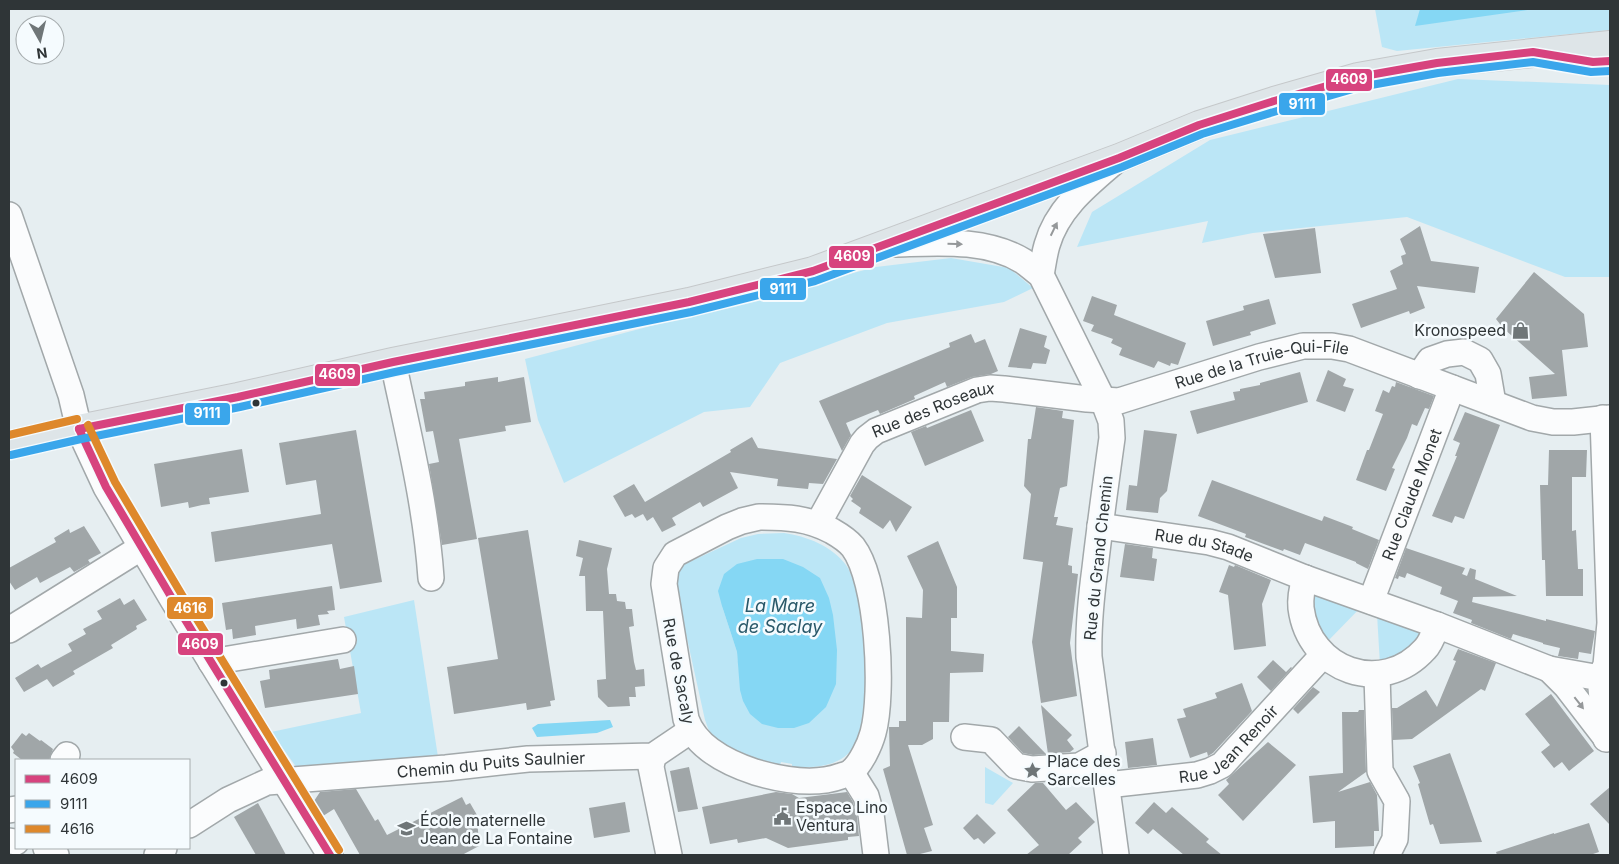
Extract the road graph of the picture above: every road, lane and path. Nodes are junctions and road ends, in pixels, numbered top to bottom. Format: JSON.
{"nodes":[{"id":1,"x":1610,"y":45,"type":"edge"},
{"id":2,"x":1533,"y":52,"type":"junction"},
{"id":3,"x":1610,"y":61,"type":"edge"},
{"id":4,"x":1119,"y":158,"type":"junction"},
{"id":5,"x":9,"y":215,"type":"edge"},
{"id":6,"x":889,"y":244,"type":"junction"},
{"id":7,"x":1041,"y":275,"type":"junction"},
{"id":8,"x":393,"y":362,"type":"junction"},
{"id":9,"x":1419,"y":376,"type":"junction"},
{"id":10,"x":1452,"y":388,"type":"junction"},
{"id":11,"x":1102,"y":400,"type":"junction"},
{"id":12,"x":1493,"y":403,"type":"junction"},
{"id":13,"x":1607,"y":418,"type":"edge"},
{"id":14,"x":80,"y":429,"type":"junction"},
{"id":15,"x":9,"y":445,"type":"edge"},
{"id":16,"x":818,"y":524,"type":"junction"},
{"id":17,"x":1100,"y":526,"type":"junction"},
{"id":18,"x":142,"y":547,"type":"junction"},
{"id":19,"x":431,"y":578,"type":"dead end"},
{"id":20,"x":1305,"y":578,"type":"junction"},
{"id":21,"x":1371,"y":601,"type":"junction"},
{"id":22,"x":1437,"y":625,"type":"junction"},
{"id":23,"x":9,"y":630,"type":"edge"},
{"id":24,"x":342,"y":640,"type":"dead end"},
{"id":25,"x":1323,"y":655,"type":"junction"},
{"id":26,"x":211,"y":662,"type":"junction"},
{"id":27,"x":1549,"y":669,"type":"junction"},
{"id":28,"x":1377,"y":675,"type":"junction"},
{"id":29,"x":1600,"y":678,"type":"junction"},
{"id":30,"x":690,"y":731,"type":"junction"},
{"id":31,"x":964,"y":737,"type":"dead end"},
{"id":32,"x":1608,"y":741,"type":"edge"},
{"id":33,"x":1103,"y":753,"type":"junction"},
{"id":34,"x":653,"y":756,"type":"junction"},
{"id":35,"x":851,"y":772,"type":"junction"},
{"id":36,"x":284,"y":781,"type":"junction"},
{"id":37,"x":1107,"y":785,"type":"junction"},
{"id":38,"x":190,"y":824,"type":"edge"},
{"id":39,"x":330,"y":855,"type":"edge"},
{"id":40,"x":669,"y":855,"type":"edge"},
{"id":41,"x":876,"y":855,"type":"edge"},
{"id":42,"x":1116,"y":855,"type":"edge"},
{"id":43,"x":1387,"y":855,"type":"edge"}],
"edges":[{"from":1,"to":2,"type":"main road"},
{"from":2,"to":3,"type":"main road"},
{"from":2,"to":4,"type":"main road"},
{"from":4,"to":6,"type":"main road"},
{"from":7,"to":4,"type":"street","one_way":true},
{"from":5,"to":14,"type":"street"},
{"from":6,"to":7,"type":"street","name":"Rue du Grand Chemin","one_way":true},
{"from":6,"to":8,"type":"main road"},
{"from":7,"to":11,"type":"street","name":"Rue du Grand Chemin"},
{"from":8,"to":14,"type":"main road"},
{"from":8,"to":19,"type":"street"},
{"from":9,"to":10,"type":"street","name":"Rue de la Truie-Qui-File"},
{"from":9,"to":11,"type":"street","name":"Rue de la Truie-Qui-File"},
{"from":9,"to":12,"type":"street"},
{"from":10,"to":12,"type":"street","name":"Rue de la Truie-Qui-File"},
{"from":10,"to":21,"type":"street","name":"Rue Claude Monet"},
{"from":11,"to":16,"type":"street","name":"Rue des Roseaux"},
{"from":11,"to":17,"type":"street","name":"Rue du Grand Chemin"},
{"from":12,"to":13,"type":"street","name":"Rue de la Truie-Qui-File"},
{"from":13,"to":29,"type":"street"},
{"from":14,"to":15,"type":"main road"},
{"from":14,"to":18,"type":"street"},
{"from":16,"to":30,"type":"street","name":"Rue de Sacaly"},
{"from":16,"to":35,"type":"street","name":"Rue de Sacaly"},
{"from":17,"to":20,"type":"street","name":"Rue du Stade"},
{"from":17,"to":33,"type":"street","name":"Rue du Grand Chemin"},
{"from":18,"to":23,"type":"street"},
{"from":18,"to":26,"type":"street"},
{"from":20,"to":21,"type":"street","name":"Rue du Stade"},
{"from":20,"to":25,"type":"street"},
{"from":21,"to":22,"type":"street","name":"Rue du Stade"},
{"from":22,"to":27,"type":"street","name":"Rue du Stade"},
{"from":22,"to":28,"type":"street"},
{"from":24,"to":26,"type":"street"},
{"from":25,"to":28,"type":"street"},
{"from":25,"to":37,"type":"street","name":"Rue Jean Renoir"},
{"from":26,"to":36,"type":"street"},
{"from":27,"to":29,"type":"street","name":"Rue du Stade"},
{"from":27,"to":32,"type":"street","name":"Rue du Stade","one_way":true},
{"from":28,"to":43,"type":"street"},
{"from":29,"to":32,"type":"street","name":"Rue du Stade"},
{"from":30,"to":34,"type":"street"},
{"from":30,"to":35,"type":"street","name":"Rue de Sacaly"},
{"from":31,"to":33,"type":"street"},
{"from":33,"to":37,"type":"street","name":"Rue du Grand Chemin"},
{"from":34,"to":36,"type":"street","name":"Chemin du Puits Saulnier"},
{"from":34,"to":40,"type":"street"},
{"from":35,"to":41,"type":"street"},
{"from":36,"to":38,"type":"street","name":"Chemin du Puits Saulnier"},
{"from":36,"to":39,"type":"street"},
{"from":37,"to":42,"type":"street","name":"Rue du Grand Chemin"}]}
